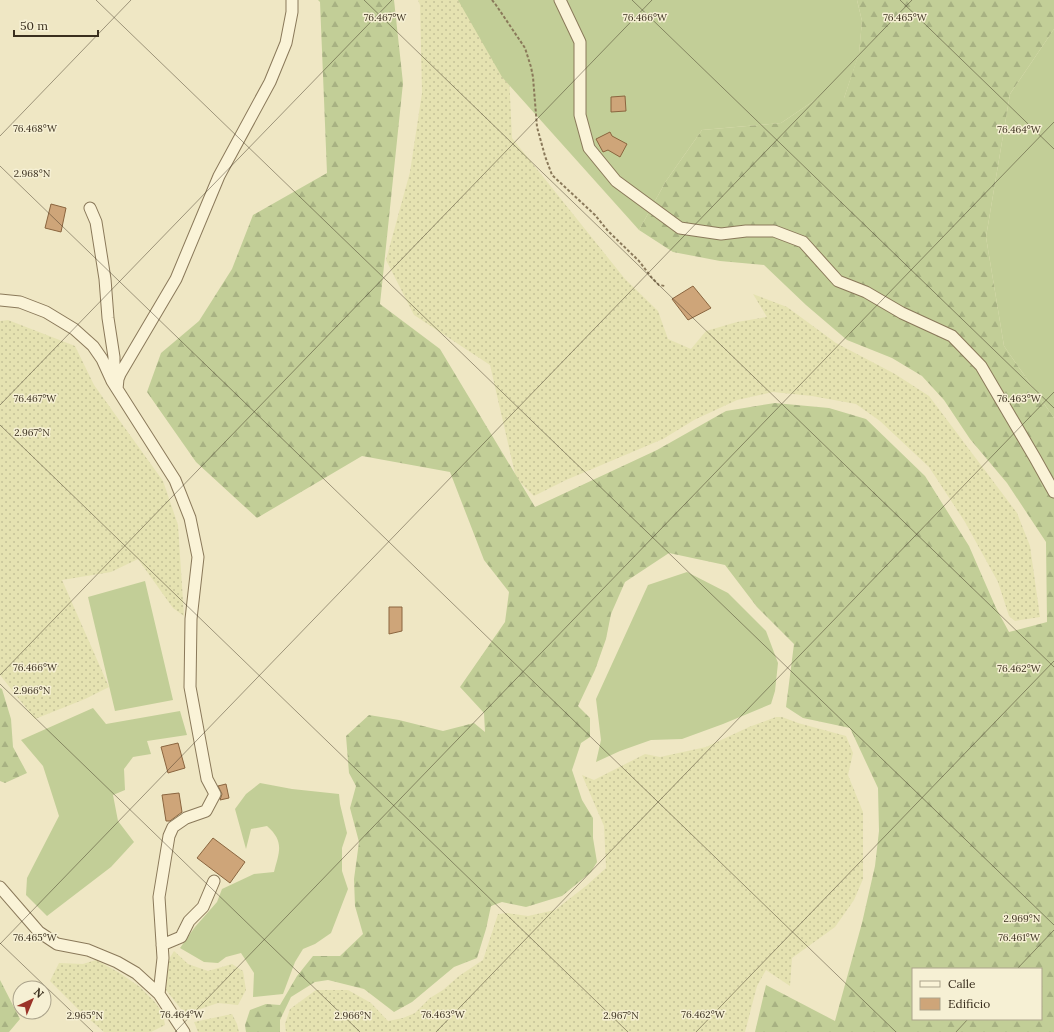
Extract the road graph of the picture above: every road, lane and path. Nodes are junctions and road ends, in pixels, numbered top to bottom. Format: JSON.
{"nodes":[{"id":1,"x":292,"y":0,"type":"edge"},
{"id":2,"x":492,"y":0,"type":"edge"},
{"id":3,"x":560,"y":0,"type":"edge"},
{"id":4,"x":90,"y":208,"type":"dead end"},
{"id":5,"x":665,"y":286,"type":"dead end"},
{"id":6,"x":0,"y":300,"type":"edge"},
{"id":7,"x":115,"y":385,"type":"junction"},
{"id":8,"x":1054,"y":492,"type":"edge"},
{"id":9,"x":214,"y":881,"type":"dead end"},
{"id":10,"x":0,"y":888,"type":"edge"},
{"id":11,"x":162,"y":945,"type":"junction"},
{"id":12,"x":159,"y":994,"type":"junction"},
{"id":13,"x":184,"y":1032,"type":"edge"}],
"edges":[{"from":1,"to":7,"type":"street"},
{"from":2,"to":5,"type":"path"},
{"from":3,"to":8,"type":"street"},
{"from":4,"to":7,"type":"street"},
{"from":6,"to":7,"type":"street"},
{"from":7,"to":11,"type":"street"},
{"from":9,"to":11,"type":"street"},
{"from":10,"to":12,"type":"street"},
{"from":11,"to":12,"type":"street"},
{"from":12,"to":13,"type":"street"}]}
